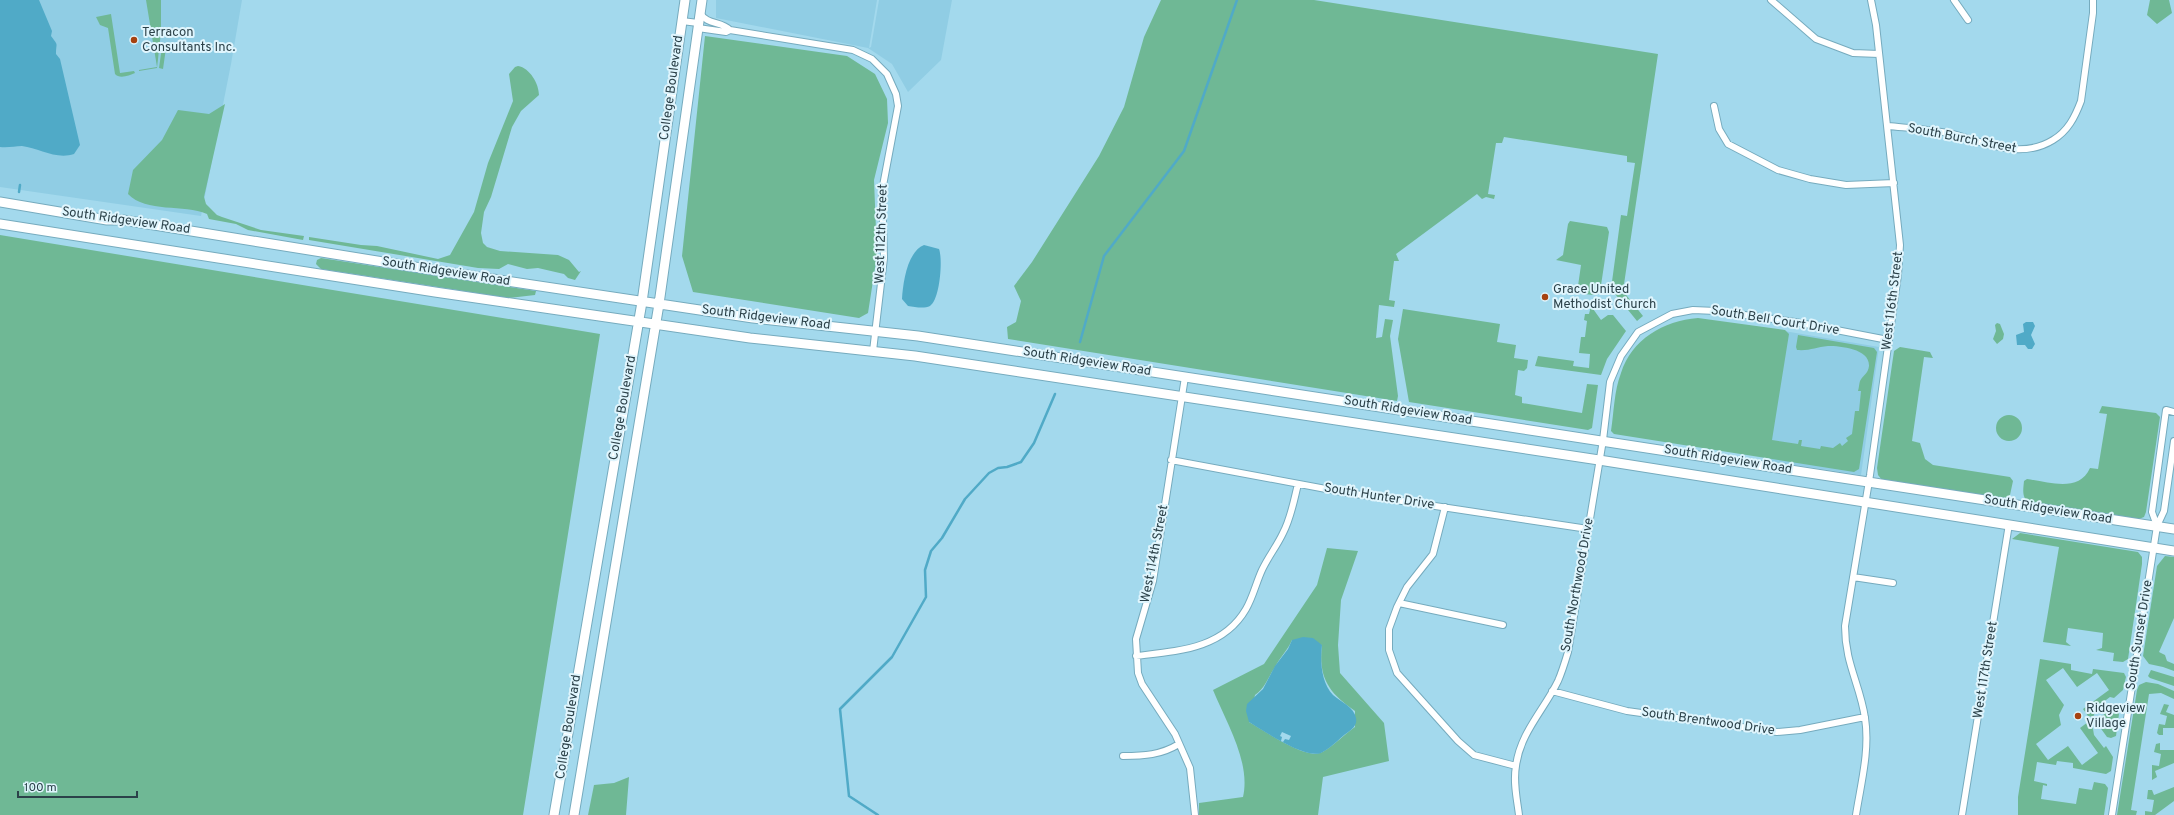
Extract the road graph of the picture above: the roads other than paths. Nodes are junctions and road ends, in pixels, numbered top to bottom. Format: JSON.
{"nodes":[{"id":1,"x":685,"y":0,"type":"edge"},
{"id":2,"x":702,"y":0,"type":"edge"},
{"id":3,"x":1771,"y":0,"type":"edge"},
{"id":4,"x":1871,"y":0,"type":"edge"},
{"id":5,"x":1954,"y":0,"type":"edge"},
{"id":6,"x":2092,"y":0,"type":"edge"},
{"id":7,"x":700,"y":13,"type":"junction"},
{"id":8,"x":1968,"y":20,"type":"dead end"},
{"id":9,"x":682,"y":21,"type":"junction"},
{"id":10,"x":698,"y":26,"type":"junction"},
{"id":11,"x":730,"y":30,"type":"junction"},
{"id":12,"x":1879,"y":54,"type":"junction"},
{"id":13,"x":1714,"y":106,"type":"dead end"},
{"id":14,"x":1888,"y":126,"type":"junction"},
{"id":15,"x":1894,"y":183,"type":"junction"},
{"id":16,"x":0,"y":202,"type":"edge"},
{"id":17,"x":0,"y":224,"type":"edge"},
{"id":18,"x":642,"y":302,"type":"junction"},
{"id":19,"x":659,"y":304,"type":"junction"},
{"id":20,"x":638,"y":321,"type":"junction"},
{"id":21,"x":656,"y":323,"type":"junction"},
{"id":22,"x":875,"y":330,"type":"junction"},
{"id":23,"x":1888,"y":340,"type":"junction"},
{"id":24,"x":873,"y":351,"type":"junction"},
{"id":25,"x":1185,"y":377,"type":"junction"},
{"id":26,"x":1182,"y":397,"type":"junction"},
{"id":27,"x":2174,"y":412,"type":"edge"},
{"id":28,"x":1603,"y":440,"type":"junction"},
{"id":29,"x":2174,"y":441,"type":"edge"},
{"id":30,"x":1171,"y":460,"type":"junction"},
{"id":31,"x":1600,"y":460,"type":"junction"},
{"id":32,"x":1869,"y":482,"type":"junction"},
{"id":33,"x":1298,"y":484,"type":"junction"},
{"id":34,"x":1866,"y":502,"type":"junction"},
{"id":35,"x":1445,"y":507,"type":"junction"},
{"id":36,"x":2009,"y":524,"type":"junction"},
{"id":37,"x":2157,"y":526,"type":"junction"},
{"id":38,"x":1588,"y":529,"type":"junction"},
{"id":39,"x":2174,"y":529,"type":"edge"},
{"id":40,"x":2154,"y":548,"type":"junction"},
{"id":41,"x":2174,"y":551,"type":"edge"},
{"id":42,"x":1853,"y":577,"type":"junction"},
{"id":43,"x":1893,"y":583,"type":"dead end"},
{"id":44,"x":1399,"y":603,"type":"junction"},
{"id":45,"x":1503,"y":625,"type":"dead end"},
{"id":46,"x":1136,"y":656,"type":"junction"},
{"id":47,"x":1552,"y":691,"type":"junction"},
{"id":48,"x":1865,"y":718,"type":"junction"},
{"id":49,"x":1179,"y":744,"type":"junction"},
{"id":50,"x":1123,"y":756,"type":"dead end"},
{"id":51,"x":1516,"y":766,"type":"junction"},
{"id":52,"x":554,"y":815,"type":"edge"},
{"id":53,"x":574,"y":815,"type":"edge"},
{"id":54,"x":1194,"y":815,"type":"edge"},
{"id":55,"x":1519,"y":815,"type":"edge"},
{"id":56,"x":1856,"y":815,"type":"edge"},
{"id":57,"x":1962,"y":815,"type":"edge"},
{"id":58,"x":2112,"y":815,"type":"edge"}],
"edges":[{"from":1,"to":9,"type":"main road","name":"College Boulevard"},
{"from":2,"to":7,"type":"main road","name":"College Boulevard"},
{"from":3,"to":12,"type":"street"},
{"from":4,"to":12,"type":"street","name":"West 116th Street"},
{"from":5,"to":8,"type":"street"},
{"from":6,"to":14,"type":"street","name":"South Burch Street"},
{"from":7,"to":10,"type":"main road","name":"College Boulevard"},
{"from":7,"to":11,"type":"street"},
{"from":9,"to":10,"type":"street"},
{"from":9,"to":18,"type":"main road","name":"College Boulevard"},
{"from":10,"to":11,"type":"street"},
{"from":10,"to":19,"type":"main road","name":"College Boulevard"},
{"from":11,"to":22,"type":"street","name":"West 112th Street"},
{"from":12,"to":14,"type":"street","name":"West 116th Street"},
{"from":13,"to":15,"type":"street"},
{"from":14,"to":15,"type":"street","name":"West 116th Street"},
{"from":15,"to":23,"type":"street","name":"West 116th Street"},
{"from":16,"to":18,"type":"main road","name":"South Ridgeview Road"},
{"from":17,"to":20,"type":"main road","name":"South Ridgeview Road"},
{"from":18,"to":19,"type":"main road","name":"South Ridgeview Road"},
{"from":18,"to":20,"type":"main road","name":"College Boulevard"},
{"from":19,"to":21,"type":"main road","name":"College Boulevard"},
{"from":19,"to":22,"type":"main road","name":"South Ridgeview Road"},
{"from":20,"to":21,"type":"main road","name":"South Ridgeview Road"},
{"from":20,"to":52,"type":"main road","name":"College Boulevard"},
{"from":21,"to":24,"type":"main road","name":"South Ridgeview Road"},
{"from":21,"to":53,"type":"main road","name":"College Boulevard"},
{"from":22,"to":24,"type":"street","name":"West 112th Street"},
{"from":22,"to":25,"type":"main road","name":"South Ridgeview Road"},
{"from":23,"to":28,"type":"street","name":"South Bell Court Drive"},
{"from":23,"to":32,"type":"street","name":"West 116th Street"},
{"from":24,"to":26,"type":"main road","name":"South Ridgeview Road"},
{"from":25,"to":26,"type":"street","name":"West 114th Street"},
{"from":25,"to":28,"type":"main road","name":"South Ridgeview Road"},
{"from":26,"to":30,"type":"street","name":"West 114th Street"},
{"from":26,"to":31,"type":"main road","name":"South Ridgeview Road"},
{"from":27,"to":37,"type":"street"},
{"from":28,"to":31,"type":"street","name":"South Northwood Drive"},
{"from":28,"to":32,"type":"main road","name":"South Ridgeview Road"},
{"from":29,"to":37,"type":"street"},
{"from":30,"to":33,"type":"street","name":"South Hunter Drive"},
{"from":30,"to":46,"type":"street","name":"West 114th Street"},
{"from":31,"to":34,"type":"main road","name":"South Ridgeview Road"},
{"from":31,"to":38,"type":"street","name":"South Northwood Drive"},
{"from":32,"to":34,"type":"street","name":"West 116th Street"},
{"from":32,"to":37,"type":"main road","name":"South Ridgeview Road"},
{"from":33,"to":35,"type":"street","name":"South Hunter Drive"},
{"from":33,"to":46,"type":"street"},
{"from":34,"to":36,"type":"main road","name":"South Ridgeview Road"},
{"from":34,"to":42,"type":"street","name":"West 116th Street"},
{"from":35,"to":38,"type":"street","name":"South Hunter Drive"},
{"from":35,"to":44,"type":"street"},
{"from":36,"to":40,"type":"main road","name":"South Ridgeview Road"},
{"from":36,"to":57,"type":"street","name":"West 117th Street"},
{"from":37,"to":39,"type":"main road","name":"South Ridgeview Road"},
{"from":37,"to":40,"type":"street","name":"South Sunset Drive"},
{"from":38,"to":47,"type":"street","name":"South Northwood Drive"},
{"from":40,"to":41,"type":"main road","name":"South Ridgeview Road"},
{"from":40,"to":58,"type":"street","name":"South Sunset Drive"},
{"from":42,"to":43,"type":"street"},
{"from":42,"to":48,"type":"street","name":"West 116th Street"},
{"from":44,"to":45,"type":"street"},
{"from":44,"to":51,"type":"street"},
{"from":46,"to":49,"type":"street","name":"West 114th Street"},
{"from":47,"to":48,"type":"street","name":"South Brentwood Drive"},
{"from":47,"to":51,"type":"street","name":"South Northwood Drive"},
{"from":48,"to":56,"type":"street","name":"West 116th Street"},
{"from":49,"to":50,"type":"street"},
{"from":49,"to":54,"type":"street","name":"West 114th Street"},
{"from":51,"to":55,"type":"street","name":"South Northwood Drive"}]}
